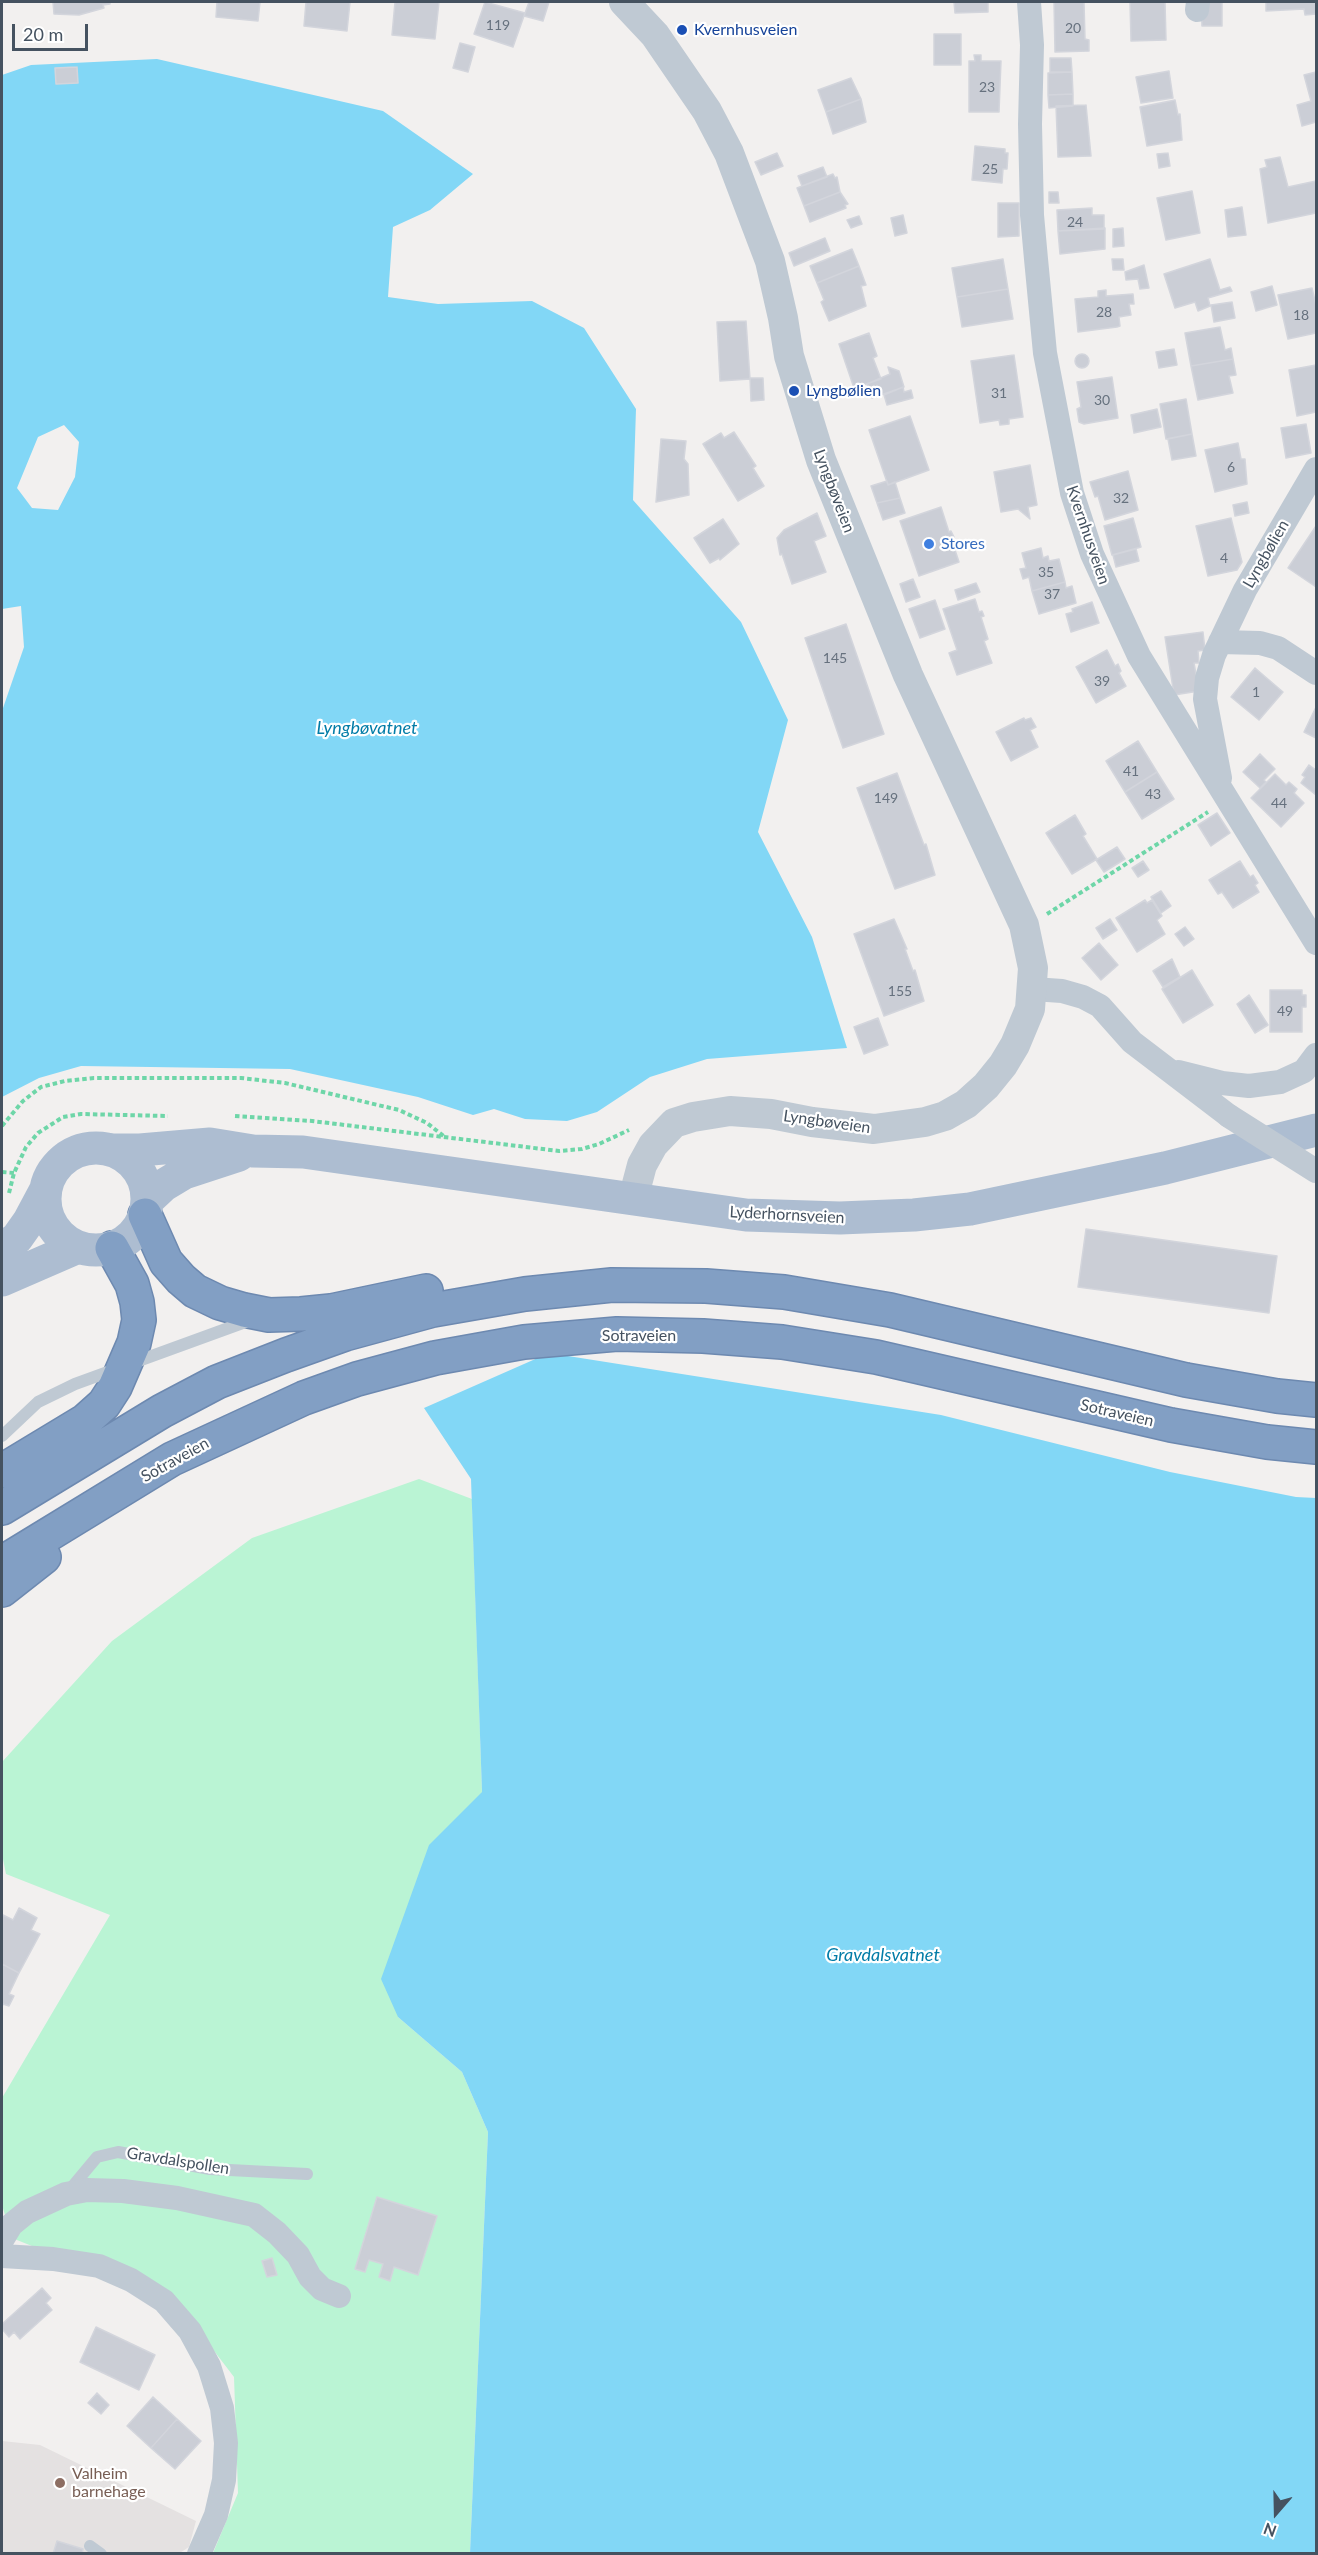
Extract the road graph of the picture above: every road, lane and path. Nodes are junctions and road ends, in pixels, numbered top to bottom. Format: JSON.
{"nodes":[{"id":1,"x":624,"y":2,"type":"edge"},
{"id":2,"x":1029,"y":2,"type":"edge"},
{"id":3,"x":1317,"y":469,"type":"edge"},
{"id":4,"x":1220,"y":642,"type":"junction"},
{"id":5,"x":1317,"y":673,"type":"edge"},
{"id":6,"x":1221,"y":787,"type":"junction"},
{"id":7,"x":1043,"y":917,"type":"dead end"},
{"id":8,"x":1317,"y":943,"type":"edge"},
{"id":9,"x":1033,"y":989,"type":"junction"},
{"id":10,"x":1162,"y":1067,"type":"junction"},
{"id":11,"x":1312,"y":1067,"type":"edge"},
{"id":12,"x":633,"y":1124,"type":"dead end"},
{"id":13,"x":2,"y":1126,"type":"edge"},
{"id":14,"x":628,"y":1129,"type":"dead end"},
{"id":15,"x":1317,"y":1130,"type":"edge"},
{"id":16,"x":447,"y":1139,"type":"dead end"},
{"id":17,"x":113,"y":1150,"type":"junction"},
{"id":18,"x":253,"y":1151,"type":"junction"},
{"id":19,"x":1317,"y":1171,"type":"edge"},
{"id":20,"x":2,"y":1172,"type":"edge"},
{"id":21,"x":14,"y":1173,"type":"dead end"},
{"id":22,"x":45,"y":1191,"type":"junction"},
{"id":23,"x":633,"y":1199,"type":"junction"},
{"id":24,"x":147,"y":1208,"type":"junction"},
{"id":25,"x":78,"y":1247,"type":"junction"},
{"id":26,"x":112,"y":1248,"type":"junction"},
{"id":27,"x":2,"y":1250,"type":"edge"},
{"id":28,"x":2,"y":1280,"type":"edge"},
{"id":29,"x":612,"y":1285,"type":"junction"},
{"id":30,"x":269,"y":1315,"type":"junction"},
{"id":31,"x":126,"y":1364,"type":"junction"},
{"id":32,"x":1317,"y":1400,"type":"edge"},
{"id":33,"x":2,"y":1436,"type":"edge"},
{"id":34,"x":1317,"y":1447,"type":"edge"},
{"id":35,"x":172,"y":1459,"type":"junction"},
{"id":36,"x":2,"y":1471,"type":"edge"},
{"id":37,"x":2,"y":1508,"type":"edge"},
{"id":38,"x":2,"y":1563,"type":"edge"},
{"id":39,"x":2,"y":1590,"type":"edge"},
{"id":40,"x":308,"y":2174,"type":"dead end"},
{"id":41,"x":66,"y":2194,"type":"junction"},
{"id":42,"x":2,"y":2240,"type":"edge"},
{"id":43,"x":2,"y":2256,"type":"edge"},
{"id":44,"x":339,"y":2296,"type":"dead end"},
{"id":45,"x":90,"y":2546,"type":"dead end"},
{"id":46,"x":101,"y":2553,"type":"edge"},
{"id":47,"x":200,"y":2553,"type":"edge"}],
"edges":[{"from":1,"to":9,"type":"street","name":"Lyngbøveien"},
{"from":2,"to":6,"type":"street","name":"Kvernhusveien"},
{"from":3,"to":4,"type":"street","name":"Lyngbølien"},
{"from":4,"to":5,"type":"street"},
{"from":4,"to":6,"type":"street","name":"Lyngbølien"},
{"from":6,"to":7,"type":"path"},
{"from":6,"to":8,"type":"street","name":"Kvernhusveien"},
{"from":9,"to":10,"type":"street"},
{"from":9,"to":23,"type":"street","name":"Lyngbøveien"},
{"from":10,"to":11,"type":"street"},
{"from":10,"to":19,"type":"street","bridge":true},
{"from":12,"to":14,"type":"path"},
{"from":13,"to":16,"type":"path"},
{"from":15,"to":23,"type":"main road","name":"Lyderhornsveien"},
{"from":17,"to":18,"type":"main road","name":"Lyderhornsveien"},
{"from":17,"to":22,"type":"main road"},
{"from":17,"to":24,"type":"main road"},
{"from":18,"to":23,"type":"main road","name":"Lyderhornsveien"},
{"from":18,"to":24,"type":"main road","name":"Lyderhornsveien"},
{"from":20,"to":21,"type":"path"},
{"from":22,"to":25,"type":"main road"},
{"from":22,"to":27,"type":"main road"},
{"from":24,"to":26,"type":"main road"},
{"from":24,"to":30,"type":"highway"},
{"from":25,"to":26,"type":"main road"},
{"from":25,"to":28,"type":"main road"},
{"from":26,"to":31,"type":"highway"},
{"from":29,"to":30,"type":"highway"},
{"from":29,"to":32,"type":"highway"},
{"from":29,"to":37,"type":"highway"},
{"from":30,"to":31,"type":"lane"},
{"from":31,"to":33,"type":"lane"},
{"from":31,"to":36,"type":"highway"},
{"from":34,"to":35,"type":"highway","name":"Sotraveien"},
{"from":35,"to":38,"type":"highway","name":"Sotraveien"},
{"from":35,"to":39,"type":"highway"},
{"from":40,"to":41,"type":"lane","name":"Gravdalspollen"},
{"from":41,"to":42,"type":"street","name":"Gravdalspollen"},
{"from":41,"to":44,"type":"street","name":"Gravdalspollen"},
{"from":43,"to":47,"type":"street"},
{"from":45,"to":46,"type":"lane"}]}
